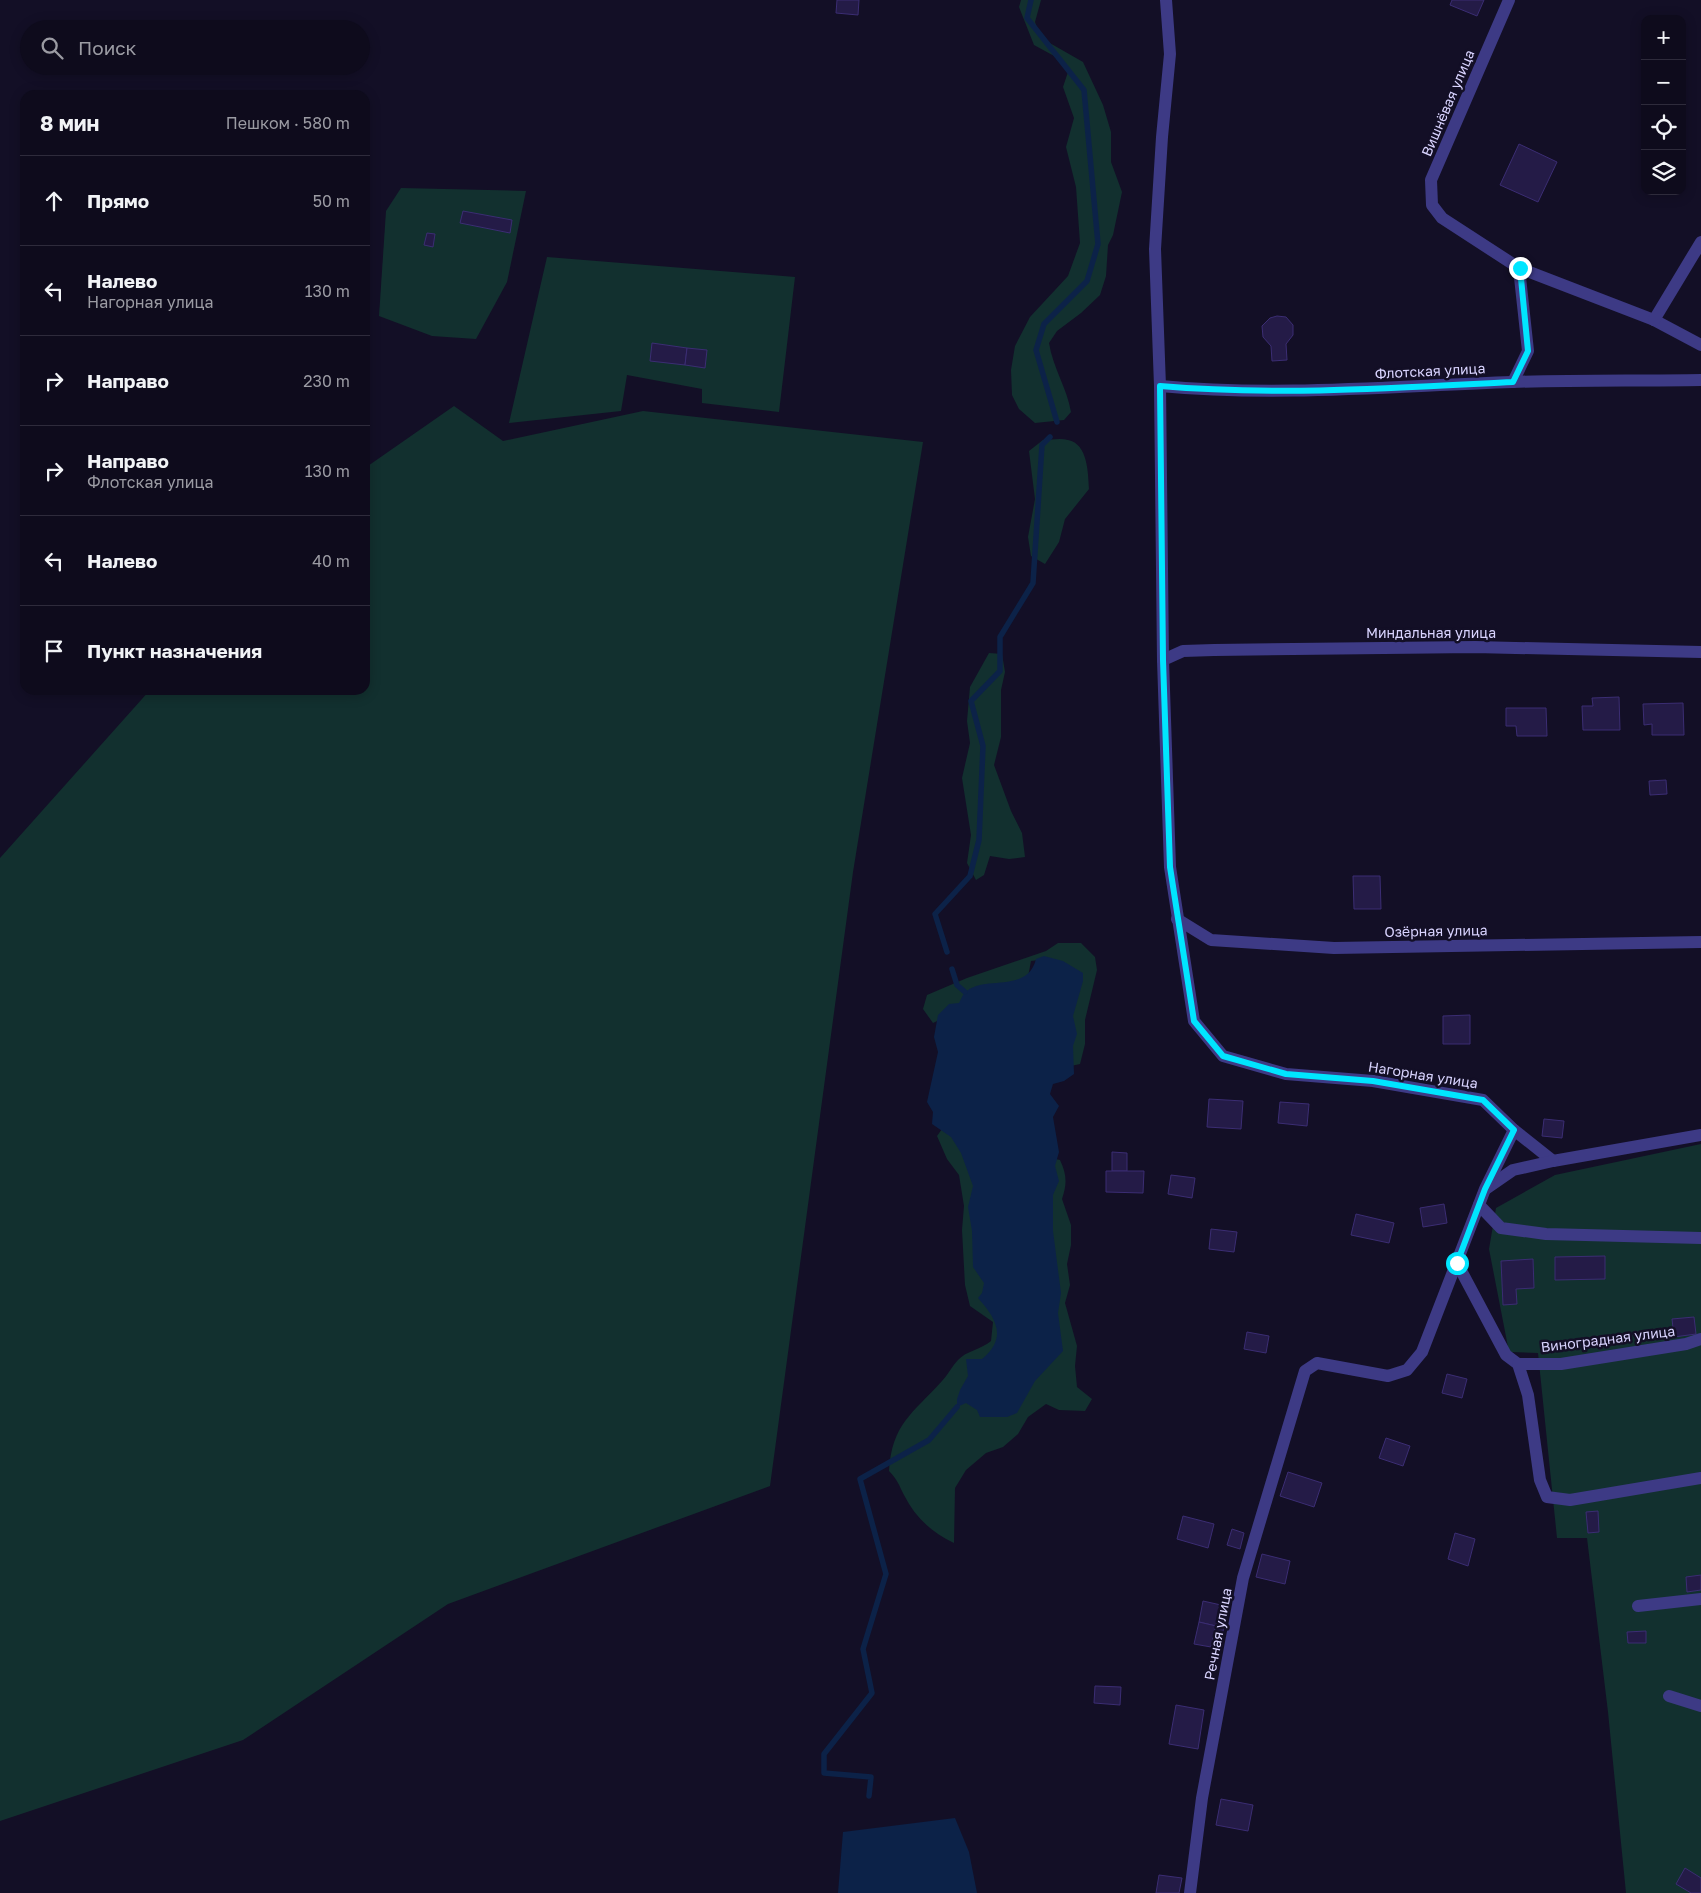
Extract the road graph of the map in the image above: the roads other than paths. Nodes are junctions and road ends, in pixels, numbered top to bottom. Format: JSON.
{"nodes":[{"id":1,"x":1166,"y":0,"type":"edge"},
{"id":2,"x":1509,"y":0,"type":"edge"},
{"id":3,"x":1701,"y":242,"type":"edge"},
{"id":4,"x":1520,"y":268,"type":"junction"},
{"id":5,"x":1654,"y":320,"type":"junction"},
{"id":6,"x":1701,"y":346,"type":"edge"},
{"id":7,"x":1701,"y":380,"type":"edge"},
{"id":8,"x":1513,"y":382,"type":"junction"},
{"id":9,"x":1160,"y":386,"type":"junction"},
{"id":10,"x":1701,"y":652,"type":"edge"},
{"id":11,"x":1163,"y":660,"type":"junction"},
{"id":12,"x":1177,"y":919,"type":"junction"},
{"id":13,"x":1698,"y":943,"type":"edge"},
{"id":14,"x":1514,"y":1130,"type":"junction"},
{"id":15,"x":1701,"y":1135,"type":"edge"},
{"id":16,"x":1553,"y":1161,"type":"junction"},
{"id":17,"x":1485,"y":1189,"type":"junction"},
{"id":18,"x":1479,"y":1205,"type":"junction"},
{"id":19,"x":1701,"y":1238,"type":"edge"},
{"id":20,"x":1457,"y":1263,"type":"junction"},
{"id":21,"x":1701,"y":1339,"type":"edge"},
{"id":22,"x":1518,"y":1364,"type":"junction"},
{"id":23,"x":1701,"y":1478,"type":"edge"},
{"id":24,"x":1701,"y":1599,"type":"edge"},
{"id":25,"x":1638,"y":1606,"type":"dead end"},
{"id":26,"x":1668,"y":1696,"type":"dead end"},
{"id":27,"x":1701,"y":1706,"type":"edge"},
{"id":28,"x":1190,"y":1893,"type":"edge"}],
"edges":[{"from":1,"to":9,"type":"street"},
{"from":2,"to":4,"type":"street","name":"Вишнёвая улица"},
{"from":3,"to":5,"type":"street"},
{"from":4,"to":5,"type":"street"},
{"from":4,"to":8,"type":"street"},
{"from":5,"to":6,"type":"street"},
{"from":7,"to":8,"type":"street","name":"Флотская улица"},
{"from":8,"to":9,"type":"street","name":"Флотская улица"},
{"from":9,"to":11,"type":"street"},
{"from":10,"to":11,"type":"street","name":"Миндальная улица"},
{"from":11,"to":12,"type":"street"},
{"from":12,"to":13,"type":"street","name":"Озёрная улица"},
{"from":12,"to":14,"type":"street","name":"Нагорная улица"},
{"from":14,"to":16,"type":"street","name":"Нагорная улица"},
{"from":14,"to":17,"type":"street","name":"Речная улица"},
{"from":15,"to":16,"type":"street"},
{"from":16,"to":17,"type":"street"},
{"from":17,"to":18,"type":"street","name":"Речная улица"},
{"from":18,"to":19,"type":"street"},
{"from":18,"to":20,"type":"street","name":"Речная улица"},
{"from":20,"to":22,"type":"street"},
{"from":20,"to":28,"type":"street","name":"Речная улица"},
{"from":21,"to":22,"type":"street","name":"Виноградная улица"},
{"from":22,"to":23,"type":"street"},
{"from":24,"to":25,"type":"street"},
{"from":26,"to":27,"type":"street"}]}
